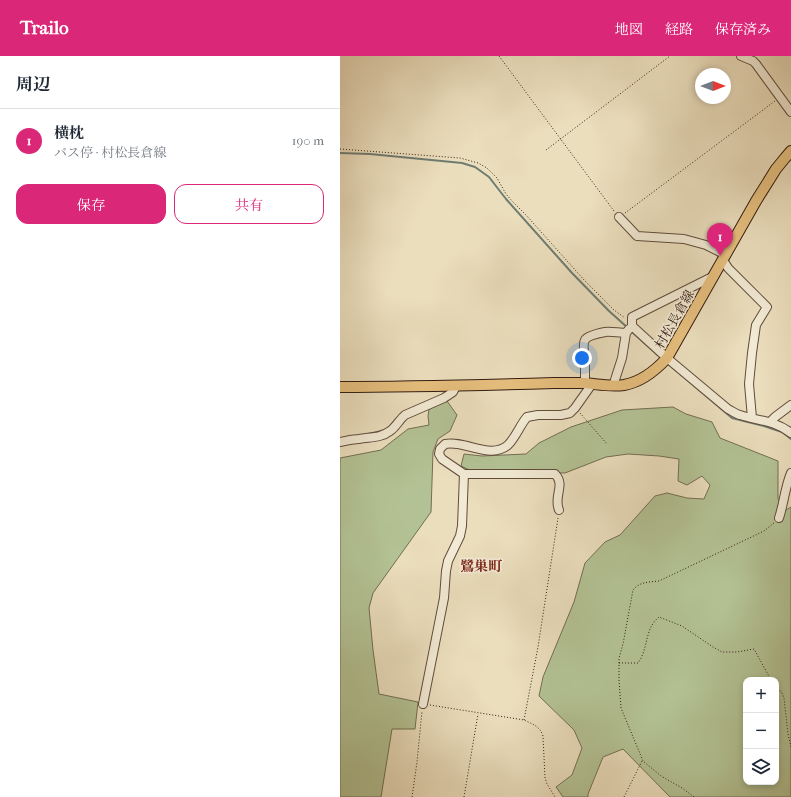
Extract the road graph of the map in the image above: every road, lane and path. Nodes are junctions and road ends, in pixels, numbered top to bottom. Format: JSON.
{"nodes":[{"id":1,"x":499,"y":56,"type":"edge"},
{"id":2,"x":670,"y":56,"type":"edge"},
{"id":3,"x":741,"y":56,"type":"edge"},
{"id":4,"x":780,"y":97,"type":"junction"},
{"id":5,"x":791,"y":112,"type":"edge"},
{"id":6,"x":561,"y":139,"type":"junction"},
{"id":7,"x":340,"y":149,"type":"edge"},
{"id":8,"x":546,"y":150,"type":"dead end"},
{"id":9,"x":791,"y":151,"type":"edge"},
{"id":10,"x":620,"y":217,"type":"junction"},
{"id":11,"x":724,"y":257,"type":"junction"},
{"id":12,"x":714,"y":276,"type":"junction"},
{"id":13,"x":632,"y":326,"type":"junction"},
{"id":14,"x":626,"y":333,"type":"junction"},
{"id":15,"x":667,"y":358,"type":"junction"},
{"id":16,"x":588,"y":384,"type":"junction"},
{"id":17,"x":456,"y":386,"type":"junction"},
{"id":18,"x":613,"y":386,"type":"junction"},
{"id":19,"x":340,"y":387,"type":"edge"},
{"id":20,"x":791,"y":405,"type":"edge"},
{"id":21,"x":575,"y":408,"type":"junction"},
{"id":22,"x":752,"y":418,"type":"junction"},
{"id":23,"x":770,"y":422,"type":"junction"},
{"id":24,"x":791,"y":433,"type":"edge"},
{"id":25,"x":340,"y":442,"type":"edge"},
{"id":26,"x":608,"y":444,"type":"dead end"},
{"id":27,"x":791,"y":473,"type":"edge"},
{"id":28,"x":464,"y":474,"type":"junction"},
{"id":29,"x":558,"y":510,"type":"joint"},
{"id":30,"x":778,"y":518,"type":"joint"},
{"id":31,"x":619,"y":662,"type":"junction"},
{"id":32,"x":769,"y":677,"type":"edge"},
{"id":33,"x":779,"y":690,"type":"edge"},
{"id":34,"x":423,"y":704,"type":"junction"},
{"id":35,"x":478,"y":713,"type":"junction"},
{"id":36,"x":524,"y":720,"type":"junction"},
{"id":37,"x":791,"y":747,"type":"edge"},
{"id":38,"x":643,"y":761,"type":"junction"},
{"id":39,"x":412,"y":797,"type":"edge"},
{"id":40,"x":464,"y":797,"type":"edge"},
{"id":41,"x":555,"y":797,"type":"edge"},
{"id":42,"x":624,"y":797,"type":"edge"},
{"id":43,"x":694,"y":797,"type":"edge"}],
"edges":[{"from":1,"to":6,"type":"path"},
{"from":2,"to":6,"type":"path"},
{"from":3,"to":4,"type":"street"},
{"from":4,"to":5,"type":"street"},
{"from":4,"to":10,"type":"path"},
{"from":6,"to":8,"type":"path"},
{"from":6,"to":10,"type":"path"},
{"from":7,"to":13,"type":"path"},
{"from":9,"to":11,"type":"main road","name":"村松長倉線"},
{"from":10,"to":11,"type":"street"},
{"from":11,"to":12,"type":"main road","name":"村松長倉線"},
{"from":11,"to":22,"type":"street"},
{"from":12,"to":13,"type":"street"},
{"from":12,"to":15,"type":"main road","name":"村松長倉線"},
{"from":13,"to":14,"type":"street"},
{"from":13,"to":15,"type":"street"},
{"from":14,"to":16,"type":"street"},
{"from":14,"to":18,"type":"street"},
{"from":15,"to":18,"type":"main road","name":"村松長倉線"},
{"from":15,"to":22,"type":"street"},
{"from":16,"to":17,"type":"main road","name":"村松長倉線"},
{"from":16,"to":18,"type":"main road","name":"村松長倉線"},
{"from":16,"to":21,"type":"street"},
{"from":17,"to":19,"type":"main road","name":"村松長倉線"},
{"from":17,"to":25,"type":"street"},
{"from":20,"to":23,"type":"street"},
{"from":21,"to":26,"type":"path"},
{"from":21,"to":28,"type":"street"},
{"from":22,"to":23,"type":"street"},
{"from":23,"to":24,"type":"street"},
{"from":27,"to":30,"type":"street"},
{"from":28,"to":29,"type":"street"},
{"from":28,"to":34,"type":"street"},
{"from":29,"to":36,"type":"path"},
{"from":30,"to":31,"type":"path"},
{"from":31,"to":32,"type":"path"},
{"from":31,"to":38,"type":"path"},
{"from":33,"to":37,"type":"path"},
{"from":34,"to":35,"type":"path"},
{"from":34,"to":39,"type":"path"},
{"from":35,"to":36,"type":"path"},
{"from":35,"to":40,"type":"path"},
{"from":36,"to":41,"type":"path"},
{"from":38,"to":42,"type":"path"},
{"from":38,"to":43,"type":"path"}]}
